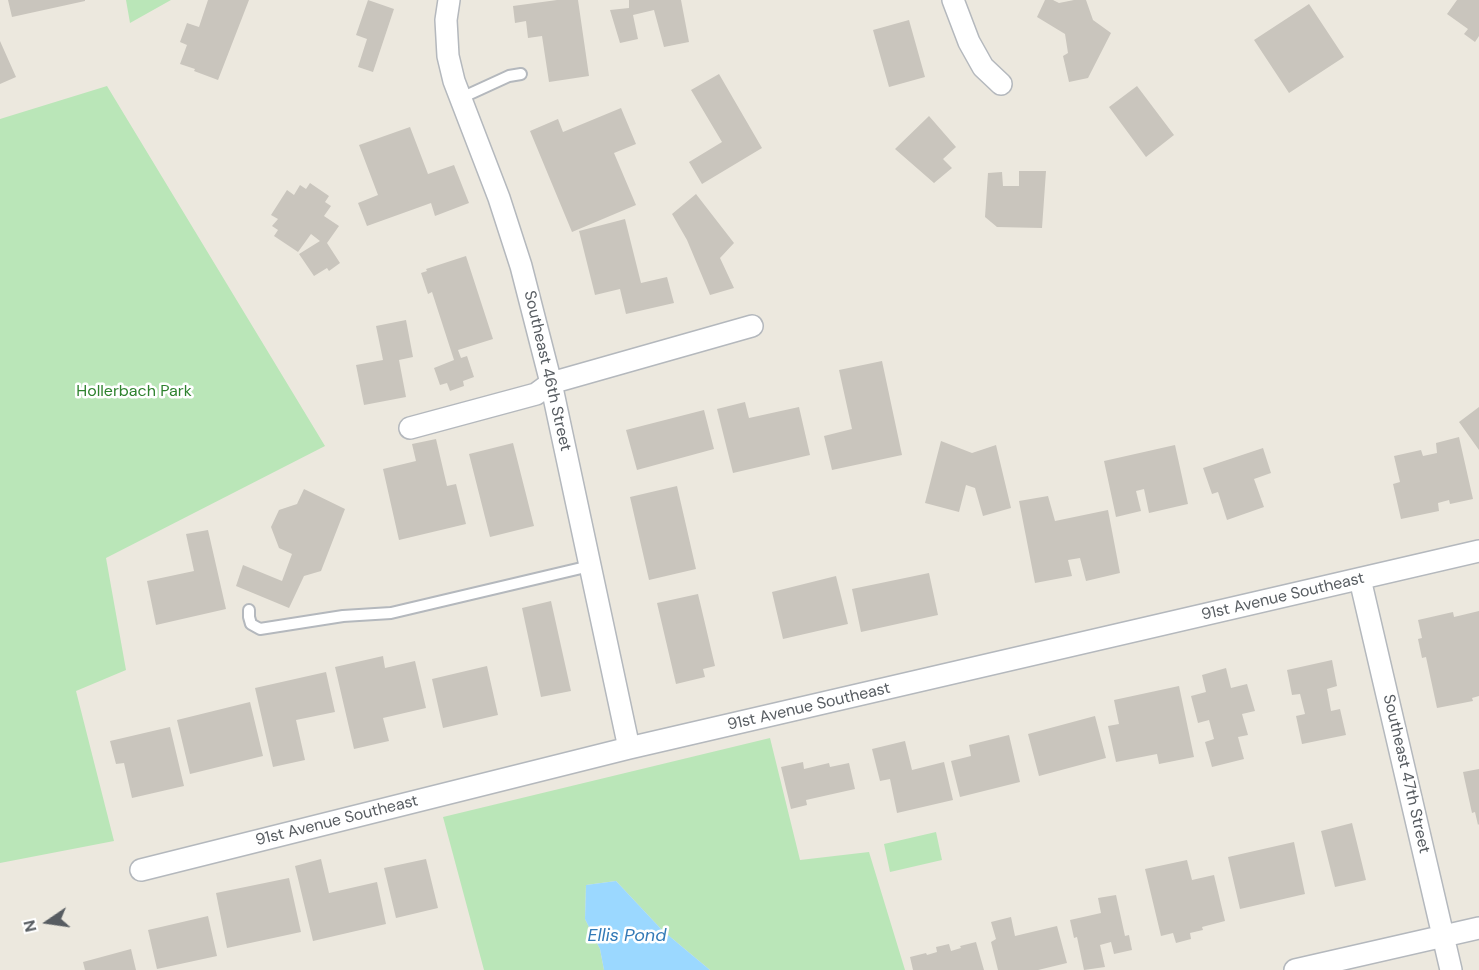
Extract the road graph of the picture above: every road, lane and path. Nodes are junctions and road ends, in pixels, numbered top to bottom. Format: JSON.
{"nodes":[{"id":1,"x":449,"y":0,"type":"edge"},
{"id":2,"x":953,"y":0,"type":"edge"},
{"id":3,"x":521,"y":74,"type":"dead end"},
{"id":4,"x":1001,"y":84,"type":"dead end"},
{"id":5,"x":461,"y":98,"type":"junction"},
{"id":6,"x":752,"y":326,"type":"dead end"},
{"id":7,"x":551,"y":383,"type":"junction"},
{"id":8,"x":410,"y":428,"type":"dead end"},
{"id":9,"x":1479,"y":551,"type":"edge"},
{"id":10,"x":590,"y":566,"type":"junction"},
{"id":11,"x":1360,"y":579,"type":"junction"},
{"id":12,"x":249,"y":610,"type":"dead end"},
{"id":13,"x":629,"y":748,"type":"junction"},
{"id":14,"x":141,"y":870,"type":"dead end"},
{"id":15,"x":1479,"y":928,"type":"edge"},
{"id":16,"x":1443,"y":935,"type":"junction"},
{"id":17,"x":1296,"y":970,"type":"edge"},
{"id":18,"x":1451,"y":970,"type":"edge"}],
"edges":[{"from":1,"to":5,"type":"street","name":"Southeast 46th Street"},
{"from":2,"to":4,"type":"street"},
{"from":3,"to":5,"type":"lane"},
{"from":5,"to":7,"type":"street","name":"Southeast 46th Street"},
{"from":6,"to":7,"type":"street"},
{"from":7,"to":8,"type":"street"},
{"from":7,"to":10,"type":"street","name":"Southeast 46th Street"},
{"from":9,"to":11,"type":"street","name":"91st Avenue Southeast"},
{"from":10,"to":12,"type":"lane"},
{"from":10,"to":13,"type":"street","name":"Southeast 46th Street"},
{"from":11,"to":13,"type":"street","name":"91st Avenue Southeast"},
{"from":11,"to":16,"type":"street","name":"Southeast 47th Street"},
{"from":13,"to":14,"type":"street","name":"91st Avenue Southeast"},
{"from":15,"to":16,"type":"street"},
{"from":16,"to":17,"type":"street"},
{"from":16,"to":18,"type":"street","name":"Southeast 47th Street"}]}
